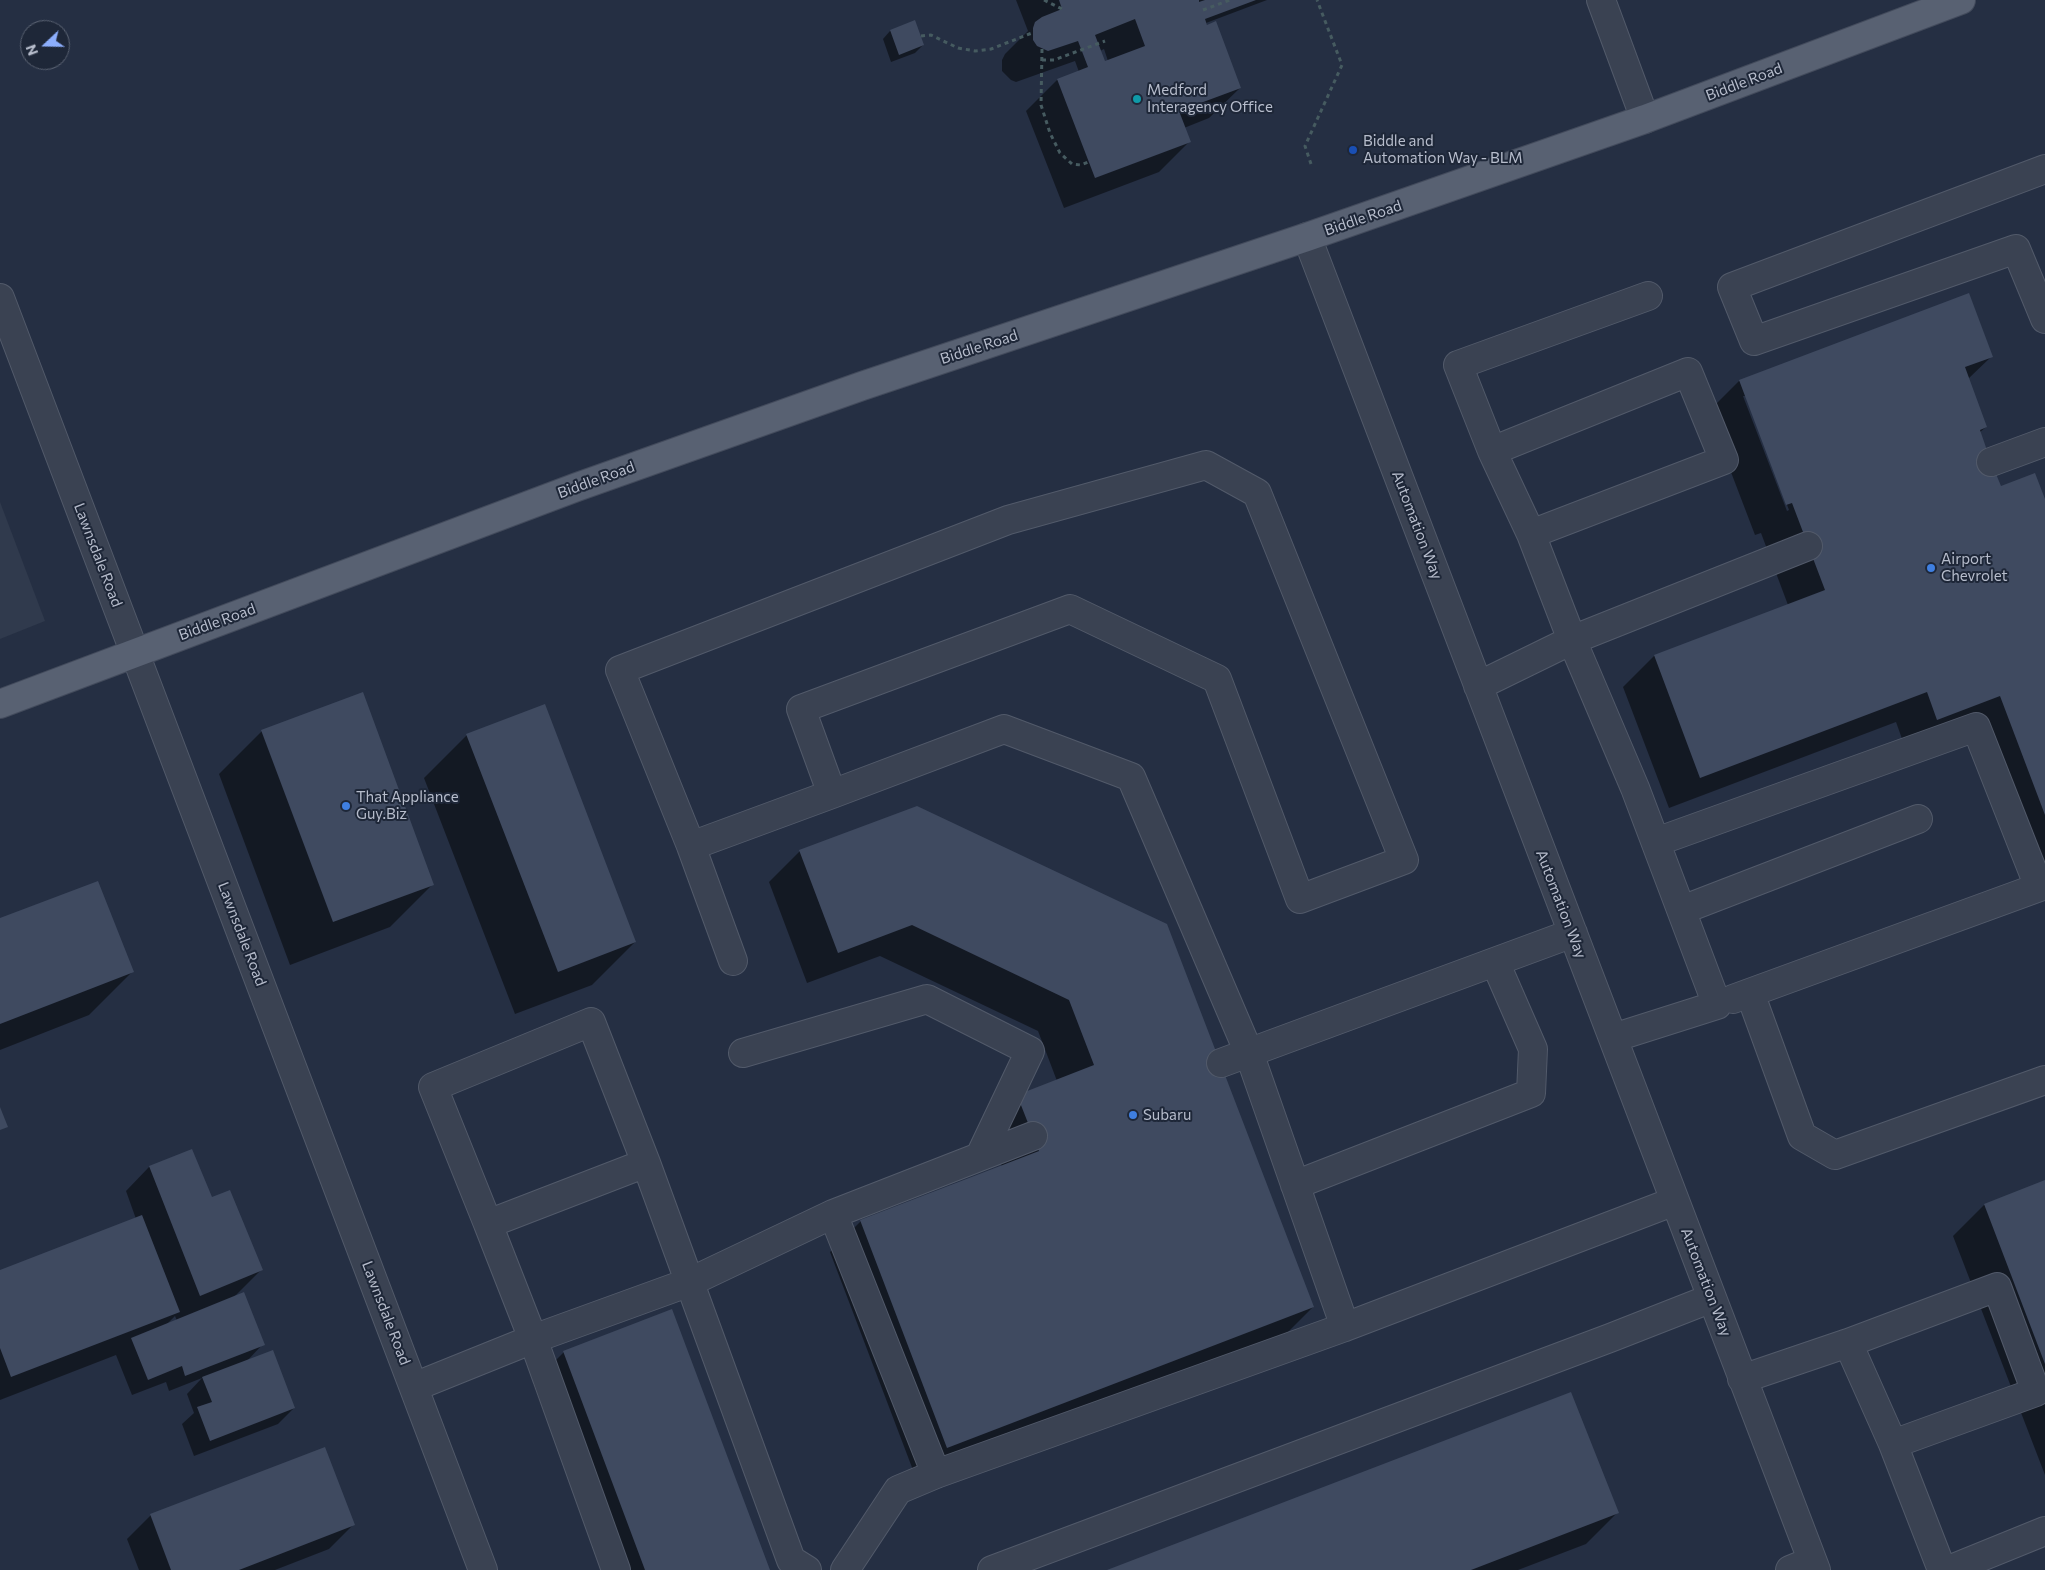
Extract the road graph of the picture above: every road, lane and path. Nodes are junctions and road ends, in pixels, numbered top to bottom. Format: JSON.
{"nodes":[{"id":1,"x":1044,"y":0,"type":"edge"},
{"id":2,"x":1230,"y":0,"type":"edge"},
{"id":3,"x":1317,"y":0,"type":"edge"},
{"id":4,"x":1601,"y":0,"type":"edge"},
{"id":5,"x":1961,"y":0,"type":"edge"},
{"id":6,"x":1062,"y":9,"type":"dead end"},
{"id":7,"x":1203,"y":10,"type":"dead end"},
{"id":8,"x":1032,"y":33,"type":"dead end"},
{"id":9,"x":921,"y":36,"type":"dead end"},
{"id":10,"x":1105,"y":41,"type":"dead end"},
{"id":11,"x":1042,"y":49,"type":"dead end"},
{"id":12,"x":1042,"y":60,"type":"junction"},
{"id":13,"x":1645,"y":119,"type":"junction"},
{"id":14,"x":1088,"y":162,"type":"dead end"},
{"id":15,"x":1310,"y":164,"type":"dead end"},
{"id":16,"x":2045,"y":169,"type":"edge"},
{"id":17,"x":1307,"y":237,"type":"junction"},
{"id":18,"x":1648,"y":296,"type":"dead end"},
{"id":19,"x":0,"y":298,"type":"edge"},
{"id":20,"x":2045,"y":319,"type":"edge"},
{"id":21,"x":2045,"y":442,"type":"edge"},
{"id":22,"x":1492,"y":450,"type":"junction"},
{"id":23,"x":1991,"y":462,"type":"dead end"},
{"id":24,"x":1531,"y":534,"type":"junction"},
{"id":25,"x":1808,"y":546,"type":"dead end"},
{"id":26,"x":1572,"y":640,"type":"junction"},
{"id":27,"x":135,"y":652,"type":"junction"},
{"id":28,"x":1478,"y":686,"type":"junction"},
{"id":29,"x":0,"y":704,"type":"edge"},
{"id":30,"x":832,"y":794,"type":"junction"},
{"id":31,"x":1918,"y":819,"type":"dead end"},
{"id":32,"x":1656,"y":842,"type":"junction"},
{"id":33,"x":691,"y":846,"type":"junction"},
{"id":34,"x":2042,"y":886,"type":"edge"},
{"id":35,"x":1682,"y":910,"type":"junction"},
{"id":36,"x":1572,"y":933,"type":"junction"},
{"id":37,"x":733,"y":961,"type":"dead end"},
{"id":38,"x":1494,"y":962,"type":"junction"},
{"id":39,"x":1750,"y":993,"type":"junction"},
{"id":40,"x":1718,"y":1005,"type":"junction"},
{"id":41,"x":1613,"y":1038,"type":"junction"},
{"id":42,"x":1248,"y":1053,"type":"junction"},
{"id":43,"x":743,"y":1054,"type":"dead end"},
{"id":44,"x":1221,"y":1063,"type":"dead end"},
{"id":45,"x":2045,"y":1080,"type":"edge"},
{"id":46,"x":1033,"y":1136,"type":"dead end"},
{"id":47,"x":980,"y":1156,"type":"junction"},
{"id":48,"x":646,"y":1163,"type":"junction"},
{"id":49,"x":1295,"y":1185,"type":"junction"},
{"id":50,"x":1675,"y":1202,"type":"junction"},
{"id":51,"x":833,"y":1214,"type":"junction"},
{"id":52,"x":488,"y":1224,"type":"junction"},
{"id":53,"x":690,"y":1282,"type":"junction"},
{"id":54,"x":1712,"y":1298,"type":"junction"},
{"id":55,"x":1345,"y":1327,"type":"junction"},
{"id":56,"x":533,"y":1339,"type":"junction"},
{"id":57,"x":1848,"y":1342,"type":"junction"},
{"id":58,"x":1742,"y":1379,"type":"junction"},
{"id":59,"x":414,"y":1387,"type":"junction"},
{"id":60,"x":1893,"y":1444,"type":"junction"},
{"id":61,"x":936,"y":1474,"type":"junction"},
{"id":62,"x":2045,"y":1531,"type":"edge"},
{"id":63,"x":1806,"y":1567,"type":"edge"},
{"id":64,"x":483,"y":1570,"type":"edge"},
{"id":65,"x":616,"y":1570,"type":"edge"},
{"id":66,"x":807,"y":1570,"type":"edge"},
{"id":67,"x":845,"y":1570,"type":"edge"},
{"id":68,"x":992,"y":1570,"type":"edge"},
{"id":69,"x":1942,"y":1570,"type":"edge"},
{"id":70,"x":1949,"y":1570,"type":"edge"}],
"edges":[{"from":1,"to":6,"type":"path"},
{"from":2,"to":7,"type":"path"},
{"from":3,"to":15,"type":"path"},
{"from":4,"to":13,"type":"street"},
{"from":5,"to":13,"type":"main road","name":"Biddle Road"},
{"from":8,"to":9,"type":"path"},
{"from":10,"to":12,"type":"path"},
{"from":11,"to":12,"type":"path"},
{"from":12,"to":14,"type":"path"},
{"from":13,"to":17,"type":"main road","name":"Biddle Road"},
{"from":16,"to":20,"type":"street"},
{"from":17,"to":27,"type":"main road","name":"Biddle Road"},
{"from":17,"to":28,"type":"street","name":"Automation Way"},
{"from":18,"to":22,"type":"street"},
{"from":19,"to":27,"type":"street","name":"Lawnsdale Road"},
{"from":21,"to":23,"type":"street"},
{"from":22,"to":24,"type":"street"},
{"from":22,"to":24,"type":"street"},
{"from":24,"to":26,"type":"street"},
{"from":25,"to":26,"type":"street"},
{"from":26,"to":28,"type":"street"},
{"from":26,"to":32,"type":"street"},
{"from":27,"to":29,"type":"main road","name":"Biddle Road"},
{"from":27,"to":59,"type":"street","name":"Lawnsdale Road"},
{"from":28,"to":36,"type":"street","name":"Automation Way"},
{"from":30,"to":33,"type":"street"},
{"from":30,"to":33,"type":"street"},
{"from":30,"to":42,"type":"street"},
{"from":31,"to":35,"type":"street"},
{"from":32,"to":34,"type":"street"},
{"from":32,"to":35,"type":"street"},
{"from":33,"to":37,"type":"street"},
{"from":34,"to":39,"type":"street"},
{"from":35,"to":40,"type":"street"},
{"from":36,"to":38,"type":"street"},
{"from":36,"to":41,"type":"street","name":"Automation Way"},
{"from":38,"to":42,"type":"street"},
{"from":38,"to":49,"type":"street"},
{"from":39,"to":40,"type":"street"},
{"from":39,"to":45,"type":"street"},
{"from":40,"to":41,"type":"street"},
{"from":41,"to":50,"type":"street","name":"Automation Way"},
{"from":42,"to":44,"type":"street"},
{"from":42,"to":49,"type":"street"},
{"from":43,"to":47,"type":"street"},
{"from":46,"to":47,"type":"street"},
{"from":47,"to":51,"type":"street"},
{"from":48,"to":52,"type":"street"},
{"from":48,"to":52,"type":"street"},
{"from":48,"to":53,"type":"street"},
{"from":49,"to":55,"type":"street"},
{"from":50,"to":54,"type":"street","name":"Automation Way"},
{"from":50,"to":55,"type":"street"},
{"from":51,"to":53,"type":"street"},
{"from":51,"to":61,"type":"street"},
{"from":52,"to":56,"type":"street"},
{"from":53,"to":56,"type":"street"},
{"from":53,"to":66,"type":"street"},
{"from":54,"to":58,"type":"street","name":"Automation Way"},
{"from":54,"to":68,"type":"street"},
{"from":55,"to":61,"type":"street"},
{"from":56,"to":59,"type":"street"},
{"from":56,"to":65,"type":"street"},
{"from":57,"to":58,"type":"street"},
{"from":57,"to":60,"type":"street"},
{"from":57,"to":60,"type":"street"},
{"from":58,"to":63,"type":"street","name":"Automation Way"},
{"from":59,"to":64,"type":"street","name":"Lawnsdale Road"},
{"from":60,"to":69,"type":"street"},
{"from":61,"to":67,"type":"street"},
{"from":62,"to":70,"type":"street"}]}
